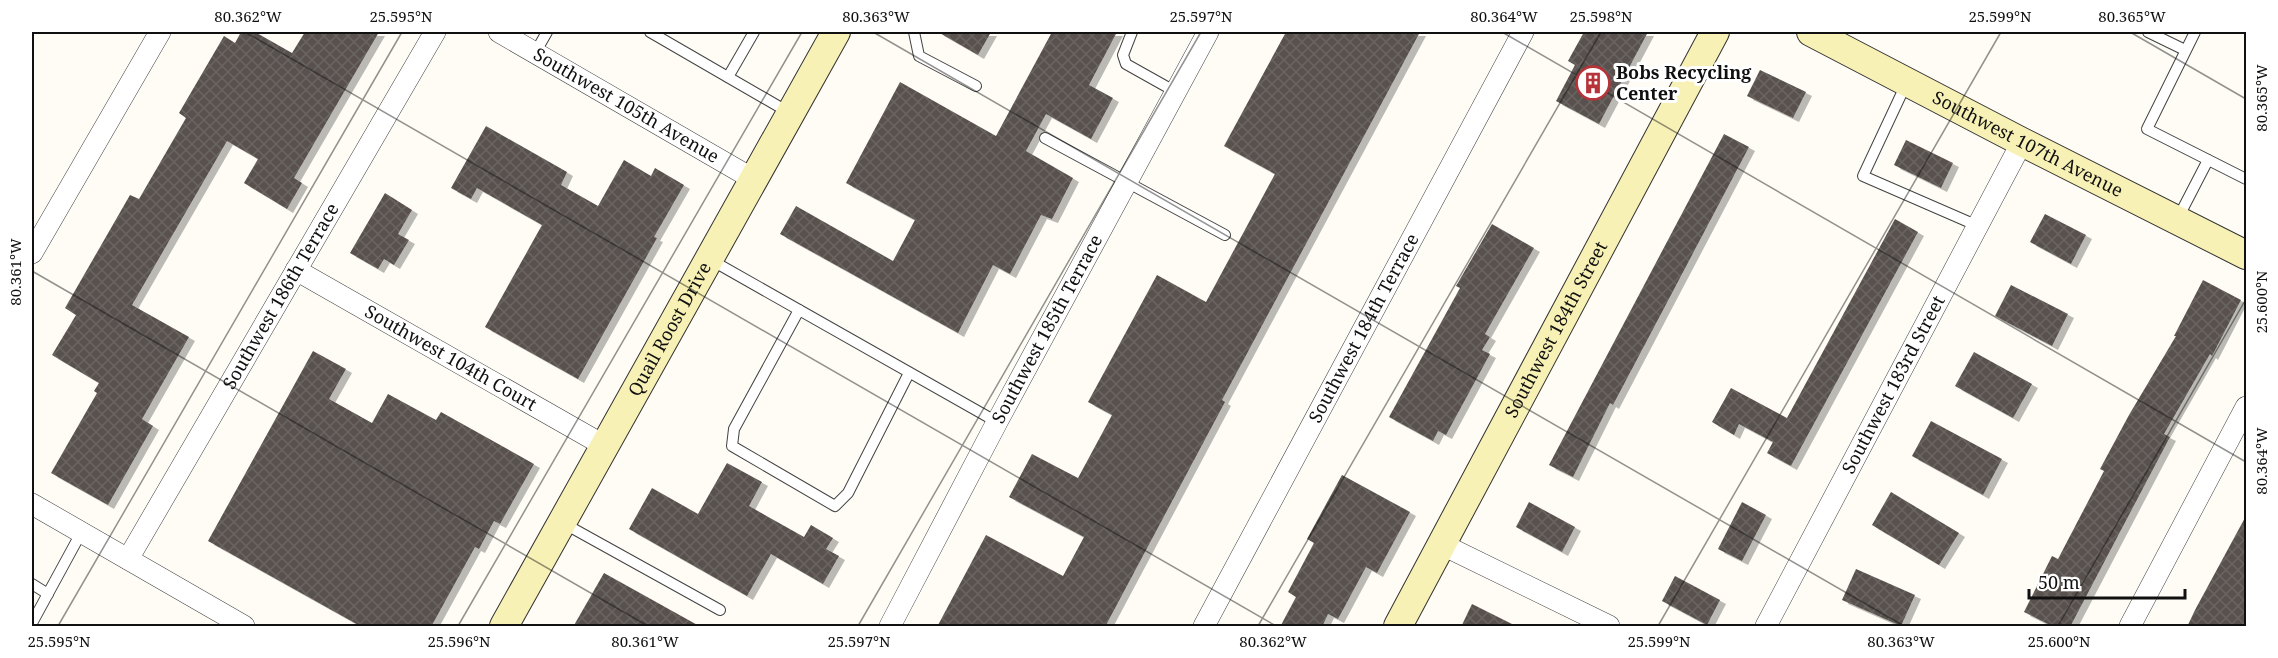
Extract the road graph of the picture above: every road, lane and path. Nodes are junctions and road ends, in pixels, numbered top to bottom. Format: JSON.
{"nodes":[{"id":1,"x":160,"y":32,"type":"edge"},
{"id":2,"x":435,"y":32,"type":"edge"},
{"id":3,"x":499,"y":32,"type":"edge"},
{"id":4,"x":548,"y":32,"type":"edge"},
{"id":5,"x":650,"y":32,"type":"edge"},
{"id":6,"x":754,"y":32,"type":"edge"},
{"id":7,"x":836,"y":32,"type":"edge"},
{"id":8,"x":914,"y":32,"type":"edge"},
{"id":9,"x":1132,"y":32,"type":"edge"},
{"id":10,"x":1208,"y":32,"type":"edge"},
{"id":11,"x":1523,"y":32,"type":"edge"},
{"id":12,"x":1715,"y":32,"type":"edge"},
{"id":13,"x":1811,"y":32,"type":"edge"},
{"id":14,"x":2148,"y":32,"type":"edge"},
{"id":15,"x":2195,"y":32,"type":"edge"},
{"id":16,"x":2185,"y":50,"type":"junction"},
{"id":17,"x":535,"y":53,"type":"junction"},
{"id":18,"x":728,"y":77,"type":"junction"},
{"id":19,"x":1907,"y":82,"type":"junction"},
{"id":20,"x":976,"y":86,"type":"dead end"},
{"id":21,"x":1176,"y":92,"type":"junction"},
{"id":22,"x":790,"y":113,"type":"junction"},
{"id":23,"x":1045,"y":138,"type":"dead end"},
{"id":24,"x":2022,"y":142,"type":"junction"},
{"id":25,"x":2208,"y":160,"type":"junction"},
{"id":26,"x":753,"y":179,"type":"junction"},
{"id":27,"x":2247,"y":179,"type":"edge"},
{"id":28,"x":1128,"y":182,"type":"junction"},
{"id":29,"x":2178,"y":219,"type":"junction"},
{"id":30,"x":1978,"y":226,"type":"junction"},
{"id":31,"x":1225,"y":236,"type":"dead end"},
{"id":32,"x":32,"y":253,"type":"edge"},
{"id":33,"x":2247,"y":255,"type":"edge"},
{"id":34,"x":709,"y":258,"type":"junction"},
{"id":35,"x":296,"y":270,"type":"junction"},
{"id":36,"x":799,"y":310,"type":"junction"},
{"id":37,"x":909,"y":373,"type":"junction"},
{"id":38,"x":2247,"y":407,"type":"edge"},
{"id":39,"x":997,"y":422,"type":"junction"},
{"id":40,"x":605,"y":446,"type":"junction"},
{"id":41,"x":32,"y":504,"type":"edge"},
{"id":42,"x":562,"y":522,"type":"junction"},
{"id":43,"x":81,"y":533,"type":"junction"},
{"id":44,"x":1442,"y":544,"type":"junction"},
{"id":45,"x":128,"y":560,"type":"junction"},
{"id":46,"x":32,"y":584,"type":"edge"},
{"id":47,"x":48,"y":594,"type":"junction"},
{"id":48,"x":720,"y":610,"type":"dead end"},
{"id":49,"x":32,"y":623,"type":"edge"},
{"id":50,"x":895,"y":625,"type":"edge"},
{"id":51,"x":244,"y":627,"type":"edge"},
{"id":52,"x":504,"y":627,"type":"edge"},
{"id":53,"x":1204,"y":627,"type":"edge"},
{"id":54,"x":1398,"y":627,"type":"edge"},
{"id":55,"x":1609,"y":627,"type":"edge"},
{"id":56,"x":1766,"y":627,"type":"edge"},
{"id":57,"x":2130,"y":627,"type":"edge"}],
"edges":[{"from":1,"to":32,"type":"street"},
{"from":2,"to":35,"type":"street","name":"Southwest 186th Terrace"},
{"from":3,"to":17,"type":"street","name":"Southwest 105th Avenue"},
{"from":4,"to":17,"type":"lane"},
{"from":5,"to":18,"type":"lane"},
{"from":6,"to":18,"type":"lane"},
{"from":7,"to":22,"type":"main road","name":"Quail Roost Drive"},
{"from":8,"to":20,"type":"lane"},
{"from":9,"to":21,"type":"lane"},
{"from":10,"to":21,"type":"street","name":"Southwest 185th Terrace"},
{"from":11,"to":53,"type":"street","name":"Southwest 184th Terrace"},
{"from":12,"to":44,"type":"main road","name":"Southwest 184th Street"},
{"from":13,"to":19,"type":"main road","name":"Southwest 107th Avenue"},
{"from":14,"to":16,"type":"lane"},
{"from":15,"to":16,"type":"lane"},
{"from":16,"to":25,"type":"lane"},
{"from":17,"to":26,"type":"street","name":"Southwest 105th Avenue"},
{"from":18,"to":22,"type":"lane"},
{"from":19,"to":24,"type":"main road","name":"Southwest 107th Avenue"},
{"from":19,"to":30,"type":"lane"},
{"from":21,"to":28,"type":"street","name":"Southwest 185th Terrace"},
{"from":22,"to":26,"type":"main road","name":"Quail Roost Drive"},
{"from":23,"to":28,"type":"lane"},
{"from":24,"to":29,"type":"main road","name":"Southwest 107th Avenue"},
{"from":24,"to":30,"type":"street","name":"Southwest 183rd Street"},
{"from":25,"to":27,"type":"lane"},
{"from":25,"to":29,"type":"lane"},
{"from":26,"to":34,"type":"main road","name":"Quail Roost Drive"},
{"from":28,"to":31,"type":"lane"},
{"from":28,"to":39,"type":"street","name":"Southwest 185th Terrace"},
{"from":29,"to":33,"type":"main road","name":"Southwest 107th Avenue"},
{"from":30,"to":56,"type":"street","name":"Southwest 183rd Street"},
{"from":34,"to":36,"type":"lane"},
{"from":34,"to":40,"type":"main road","name":"Quail Roost Drive"},
{"from":35,"to":40,"type":"street","name":"Southwest 104th Court"},
{"from":35,"to":45,"type":"street","name":"Southwest 186th Terrace"},
{"from":36,"to":37,"type":"lane"},
{"from":36,"to":37,"type":"lane"},
{"from":37,"to":39,"type":"lane"},
{"from":38,"to":57,"type":"street"},
{"from":39,"to":50,"type":"street","name":"Southwest 185th Terrace"},
{"from":40,"to":42,"type":"main road","name":"Quail Roost Drive"},
{"from":41,"to":43,"type":"street"},
{"from":42,"to":48,"type":"lane"},
{"from":42,"to":52,"type":"main road","name":"Quail Roost Drive"},
{"from":43,"to":45,"type":"street"},
{"from":43,"to":47,"type":"lane"},
{"from":44,"to":54,"type":"main road","name":"Southwest 184th Street"},
{"from":44,"to":55,"type":"street"},
{"from":45,"to":51,"type":"street"},
{"from":46,"to":47,"type":"lane"},
{"from":47,"to":49,"type":"lane"}]}
